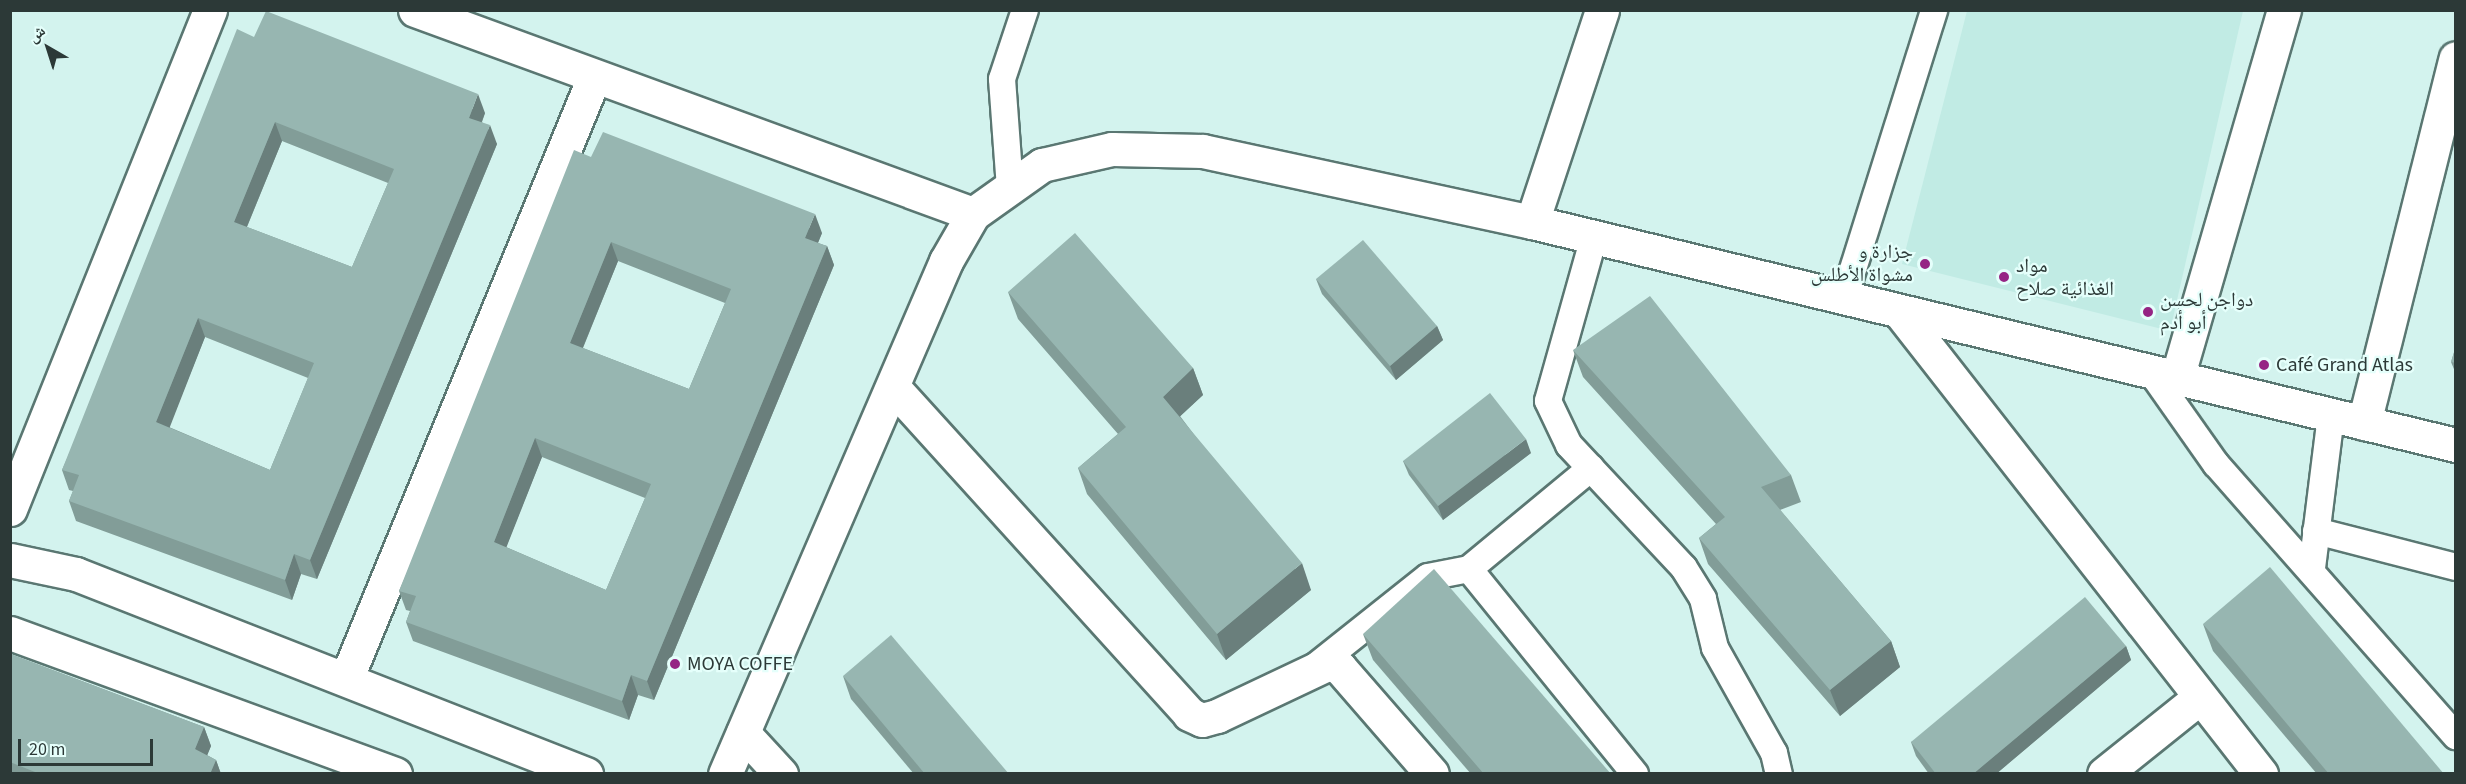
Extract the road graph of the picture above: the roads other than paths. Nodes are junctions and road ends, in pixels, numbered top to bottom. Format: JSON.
{"nodes":[{"id":1,"x":210,"y":10,"type":"edge"},
{"id":2,"x":415,"y":10,"type":"edge"},
{"id":3,"x":1025,"y":10,"type":"edge"},
{"id":4,"x":1602,"y":10,"type":"edge"},
{"id":5,"x":1934,"y":10,"type":"edge"},
{"id":6,"x":2284,"y":10,"type":"edge"},
{"id":7,"x":2456,"y":58,"type":"edge"},
{"id":8,"x":594,"y":77,"type":"junction"},
{"id":9,"x":1010,"y":188,"type":"junction"},
{"id":10,"x":973,"y":214,"type":"junction"},
{"id":11,"x":1532,"y":222,"type":"junction"},
{"id":12,"x":1594,"y":237,"type":"junction"},
{"id":13,"x":1844,"y":298,"type":"junction"},
{"id":14,"x":1899,"y":311,"type":"junction"},
{"id":15,"x":2164,"y":375,"type":"junction"},
{"id":16,"x":894,"y":387,"type":"junction"},
{"id":17,"x":2331,"y":415,"type":"junction"},
{"id":18,"x":2364,"y":423,"type":"junction"},
{"id":19,"x":2456,"y":445,"type":"edge"},
{"id":20,"x":1591,"y":468,"type":"junction"},
{"id":21,"x":10,"y":509,"type":"edge"},
{"id":22,"x":2316,"y":531,"type":"junction"},
{"id":23,"x":10,"y":560,"type":"edge"},
{"id":24,"x":2456,"y":567,"type":"edge"},
{"id":25,"x":2312,"y":568,"type":"junction"},
{"id":26,"x":1469,"y":569,"type":"junction"},
{"id":27,"x":10,"y":633,"type":"edge"},
{"id":28,"x":1316,"y":666,"type":"junction"},
{"id":29,"x":347,"y":678,"type":"junction"},
{"id":30,"x":2200,"y":697,"type":"junction"},
{"id":31,"x":743,"y":733,"type":"junction"},
{"id":32,"x":2456,"y":736,"type":"edge"},
{"id":33,"x":331,"y":764,"type":"edge"},
{"id":34,"x":395,"y":774,"type":"edge"},
{"id":35,"x":586,"y":774,"type":"edge"},
{"id":36,"x":725,"y":774,"type":"edge"},
{"id":37,"x":781,"y":774,"type":"edge"},
{"id":38,"x":1432,"y":774,"type":"edge"},
{"id":39,"x":1635,"y":774,"type":"edge"},
{"id":40,"x":1779,"y":774,"type":"edge"},
{"id":41,"x":2104,"y":774,"type":"edge"},
{"id":42,"x":2261,"y":774,"type":"edge"}],
"edges":[{"from":1,"to":21,"type":"street"},
{"from":2,"to":8,"type":"street"},
{"from":3,"to":9,"type":"lane"},
{"from":4,"to":11,"type":"street"},
{"from":5,"to":13,"type":"lane"},
{"from":6,"to":15,"type":"street"},
{"from":7,"to":18,"type":"street"},
{"from":8,"to":10,"type":"street"},
{"from":8,"to":29,"type":"street"},
{"from":9,"to":10,"type":"street"},
{"from":9,"to":11,"type":"street"},
{"from":10,"to":16,"type":"street"},
{"from":11,"to":12,"type":"street"},
{"from":12,"to":13,"type":"street"},
{"from":12,"to":20,"type":"lane"},
{"from":13,"to":14,"type":"street"},
{"from":14,"to":15,"type":"street"},
{"from":14,"to":30,"type":"street"},
{"from":15,"to":17,"type":"street"},
{"from":15,"to":25,"type":"lane"},
{"from":16,"to":28,"type":"street"},
{"from":16,"to":31,"type":"street"},
{"from":17,"to":18,"type":"street"},
{"from":17,"to":22,"type":"lane"},
{"from":18,"to":19,"type":"street"},
{"from":20,"to":26,"type":"lane"},
{"from":20,"to":40,"type":"lane"},
{"from":22,"to":24,"type":"lane"},
{"from":22,"to":25,"type":"lane"},
{"from":23,"to":29,"type":"street"},
{"from":25,"to":32,"type":"lane"},
{"from":26,"to":28,"type":"lane"},
{"from":26,"to":39,"type":"lane"},
{"from":27,"to":33,"type":"street"},
{"from":28,"to":38,"type":"street"},
{"from":29,"to":35,"type":"street"},
{"from":30,"to":41,"type":"street"},
{"from":30,"to":42,"type":"street"},
{"from":31,"to":36,"type":"street"},
{"from":31,"to":37,"type":"street"},
{"from":33,"to":34,"type":"street"}]}
